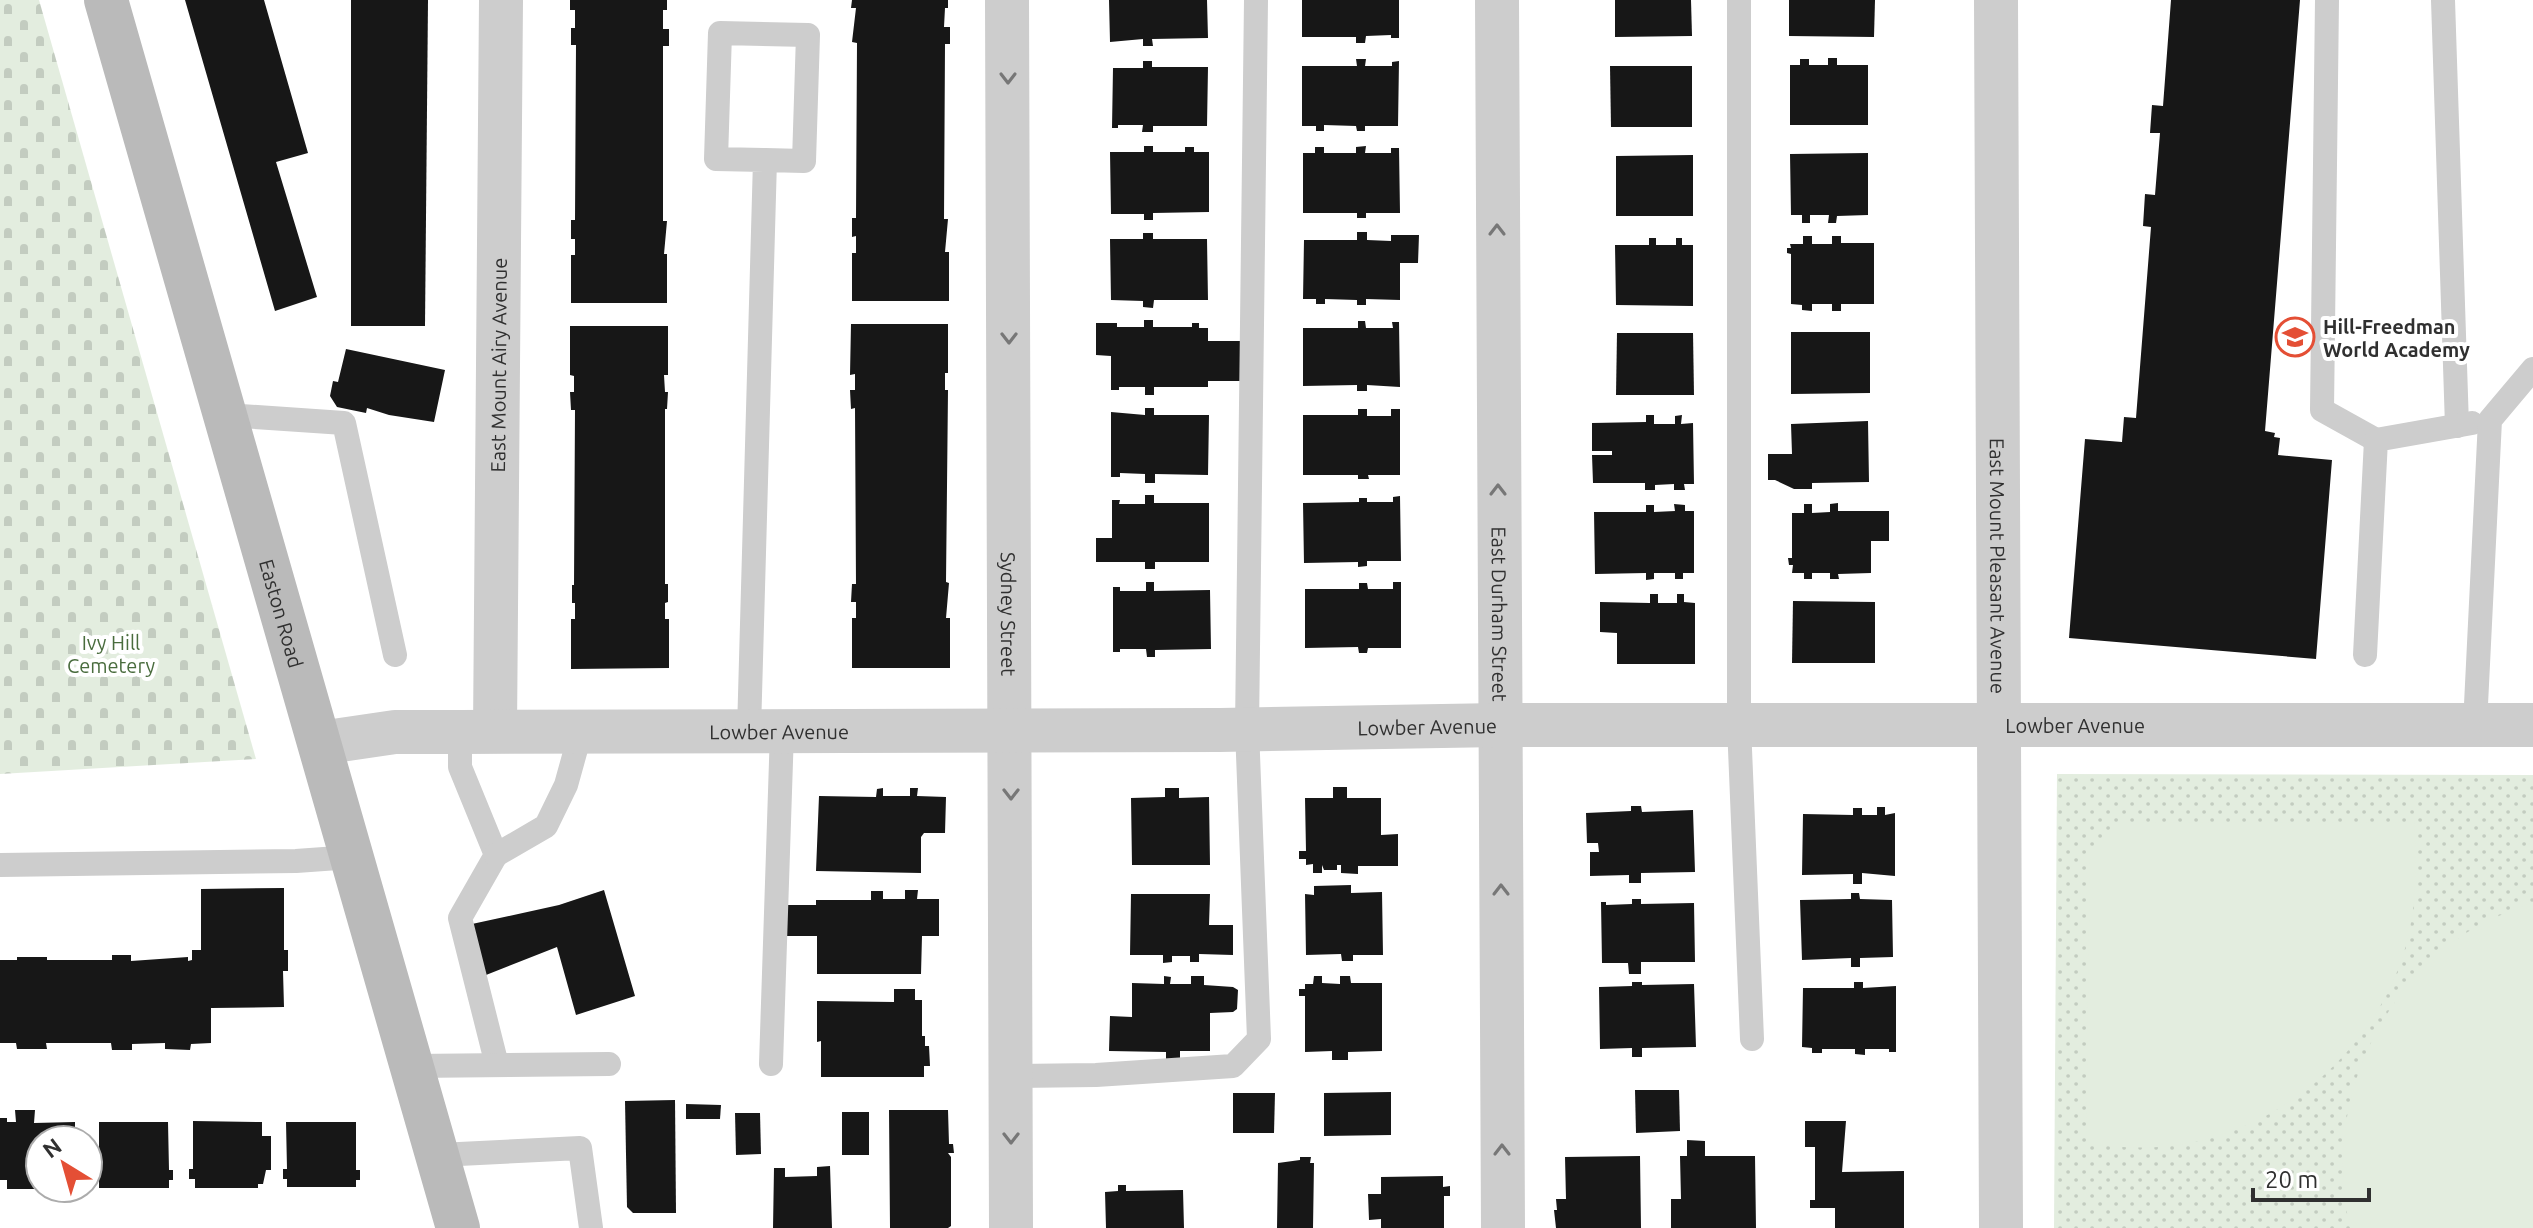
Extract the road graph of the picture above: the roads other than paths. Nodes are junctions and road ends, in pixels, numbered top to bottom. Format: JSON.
{"nodes":[{"id":1,"x":106,"y":0,"type":"edge"},
{"id":2,"x":501,"y":0,"type":"edge"},
{"id":3,"x":1007,"y":0,"type":"edge"},
{"id":4,"x":1256,"y":0,"type":"edge"},
{"id":5,"x":1497,"y":0,"type":"edge"},
{"id":6,"x":1739,"y":0,"type":"edge"},
{"id":7,"x":1996,"y":0,"type":"edge"},
{"id":8,"x":2327,"y":0,"type":"edge"},
{"id":9,"x":2443,"y":0,"type":"edge"},
{"id":10,"x":765,"y":160,"type":"junction"},
{"id":11,"x":2533,"y":369,"type":"edge"},
{"id":12,"x":226,"y":415,"type":"junction"},
{"id":13,"x":2490,"y":420,"type":"junction"},
{"id":14,"x":2457,"y":426,"type":"junction"},
{"id":15,"x":2376,"y":440,"type":"junction"},
{"id":16,"x":395,"y":655,"type":"dead end"},
{"id":17,"x":2365,"y":655,"type":"dead end"},
{"id":18,"x":1499,"y":725,"type":"junction"},
{"id":19,"x":1739,"y":725,"type":"junction"},
{"id":20,"x":2475,"y":725,"type":"junction"},
{"id":21,"x":2533,"y":725,"type":"edge"},
{"id":22,"x":1998,"y":726,"type":"junction"},
{"id":23,"x":1010,"y":729,"type":"junction"},
{"id":24,"x":1247,"y":729,"type":"junction"},
{"id":25,"x":581,"y":731,"type":"junction"},
{"id":26,"x":765,"y":731,"type":"junction"},
{"id":27,"x":478,"y":732,"type":"junction"},
{"id":28,"x":320,"y":743,"type":"junction"},
{"id":29,"x":496,"y":855,"type":"junction"},
{"id":30,"x":352,"y":857,"type":"junction"},
{"id":31,"x":0,"y":865,"type":"edge"},
{"id":32,"x":1752,"y":1039,"type":"dead end"},
{"id":33,"x":609,"y":1064,"type":"dead end"},
{"id":34,"x":771,"y":1064,"type":"dead end"},
{"id":35,"x":497,"y":1065,"type":"junction"},
{"id":36,"x":412,"y":1066,"type":"junction"},
{"id":37,"x":1011,"y":1076,"type":"junction"},
{"id":38,"x":439,"y":1155,"type":"junction"},
{"id":39,"x":458,"y":1228,"type":"edge"},
{"id":40,"x":591,"y":1228,"type":"edge"},
{"id":41,"x":1011,"y":1228,"type":"edge"},
{"id":42,"x":1503,"y":1228,"type":"edge"},
{"id":43,"x":2001,"y":1228,"type":"edge"}],
"edges":[{"from":1,"to":12,"type":"main road","name":"Easton Road"},
{"from":2,"to":27,"type":"street","name":"East Mount Airy Avenue"},
{"from":3,"to":23,"type":"street","name":"Sydney Street","one_way":true},
{"from":4,"to":24,"type":"lane"},
{"from":18,"to":5,"type":"street","name":"East Durham Street","one_way":true},
{"from":6,"to":19,"type":"lane"},
{"from":7,"to":22,"type":"street","name":"East Mount Pleasant Avenue"},
{"from":8,"to":15,"type":"lane"},
{"from":9,"to":14,"type":"lane"},
{"from":10,"to":10,"type":"lane"},
{"from":10,"to":26,"type":"lane"},
{"from":11,"to":13,"type":"lane"},
{"from":12,"to":16,"type":"lane"},
{"from":12,"to":28,"type":"main road","name":"Easton Road"},
{"from":13,"to":14,"type":"lane"},
{"from":13,"to":20,"type":"lane"},
{"from":14,"to":15,"type":"lane"},
{"from":15,"to":17,"type":"lane"},
{"from":18,"to":19,"type":"street","name":"Lowber Avenue"},
{"from":18,"to":24,"type":"street","name":"Lowber Avenue"},
{"from":42,"to":18,"type":"street","name":"East Durham Street","one_way":true},
{"from":19,"to":22,"type":"street","name":"Lowber Avenue"},
{"from":19,"to":32,"type":"lane"},
{"from":20,"to":21,"type":"street","name":"Lowber Avenue"},
{"from":20,"to":22,"type":"street","name":"Lowber Avenue"},
{"from":22,"to":43,"type":"street","name":"East Mount Pleasant Avenue"},
{"from":23,"to":24,"type":"street","name":"Lowber Avenue"},
{"from":23,"to":26,"type":"street","name":"Lowber Avenue"},
{"from":23,"to":37,"type":"street","name":"Sydney Street","one_way":true},
{"from":24,"to":37,"type":"lane"},
{"from":25,"to":26,"type":"street","name":"Lowber Avenue"},
{"from":25,"to":27,"type":"street","name":"Lowber Avenue"},
{"from":25,"to":29,"type":"lane"},
{"from":26,"to":34,"type":"lane"},
{"from":27,"to":28,"type":"street","name":"Lowber Avenue"},
{"from":27,"to":29,"type":"lane"},
{"from":28,"to":30,"type":"main road","name":"Easton Road"},
{"from":29,"to":35,"type":"lane"},
{"from":30,"to":31,"type":"lane"},
{"from":30,"to":36,"type":"main road","name":"Easton Road"},
{"from":33,"to":35,"type":"lane"},
{"from":35,"to":36,"type":"lane"},
{"from":36,"to":38,"type":"main road","name":"Easton Road"},
{"from":37,"to":41,"type":"street","name":"Sydney Street","one_way":true},
{"from":38,"to":39,"type":"main road","name":"Easton Road"},
{"from":38,"to":40,"type":"lane"}]}
